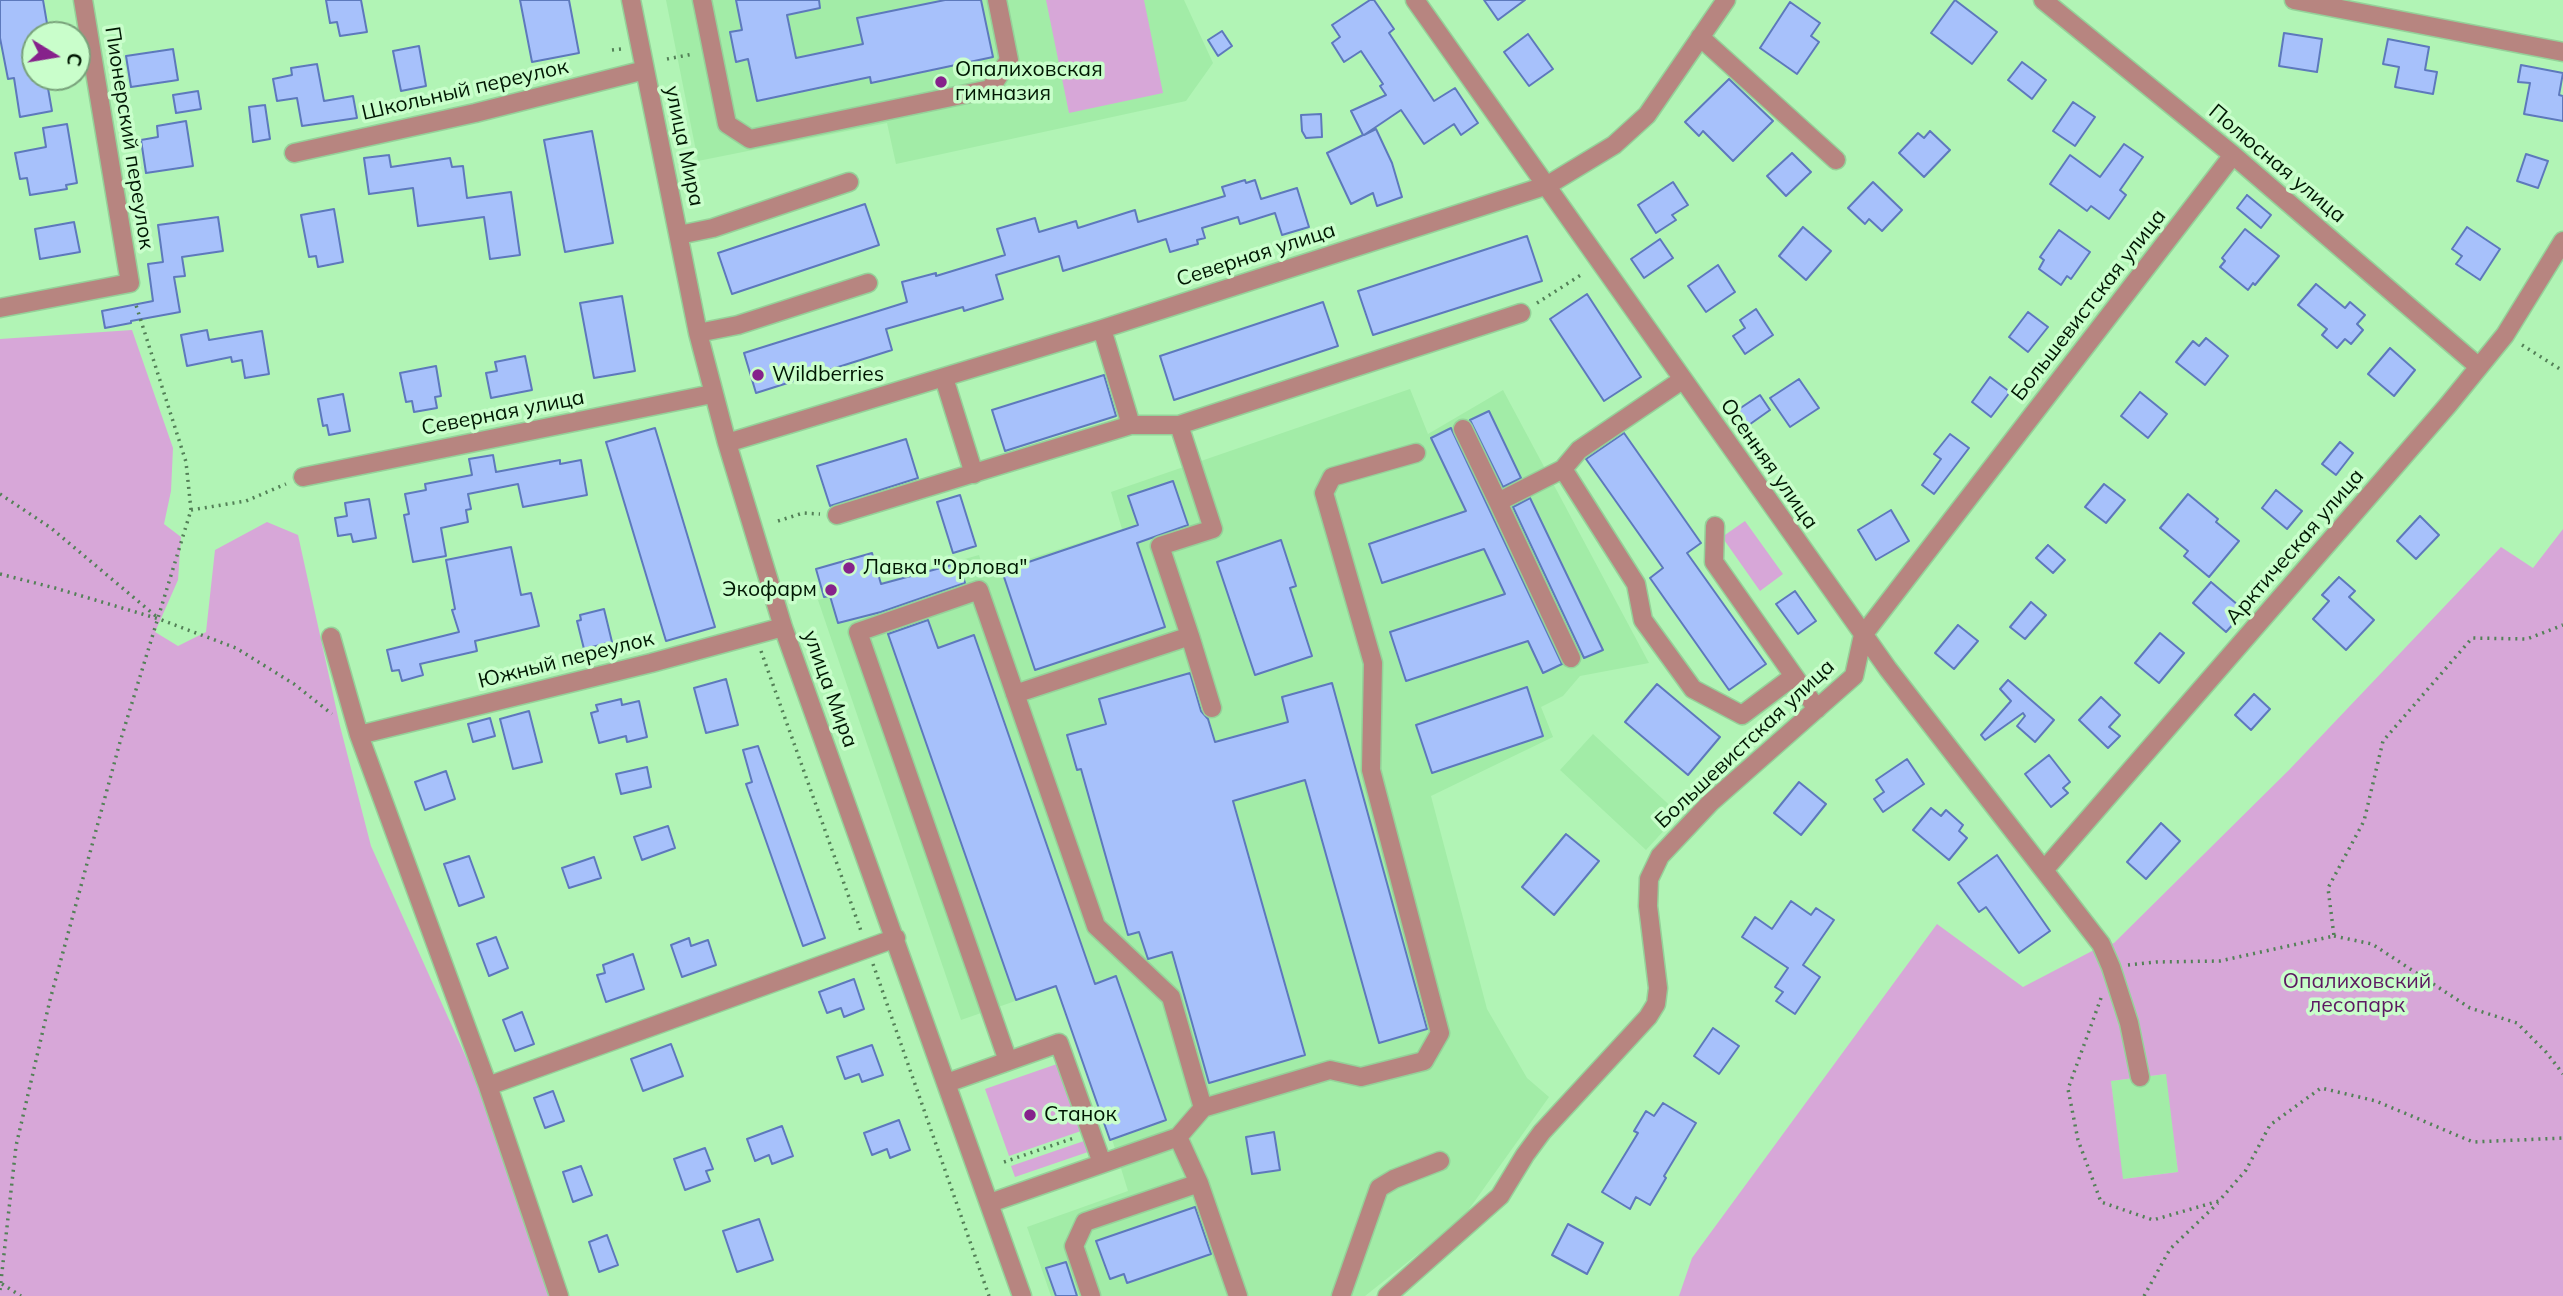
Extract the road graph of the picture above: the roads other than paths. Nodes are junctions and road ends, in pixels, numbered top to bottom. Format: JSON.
{"nodes":[{"id":1,"x":83,"y":0,"type":"edge"},
{"id":2,"x":631,"y":0,"type":"edge"},
{"id":3,"x":702,"y":0,"type":"edge"},
{"id":4,"x":997,"y":0,"type":"edge"},
{"id":5,"x":1415,"y":0,"type":"edge"},
{"id":6,"x":1726,"y":0,"type":"edge"},
{"id":7,"x":2043,"y":0,"type":"edge"},
{"id":8,"x":2294,"y":0,"type":"edge"},
{"id":9,"x":1700,"y":37,"type":"junction"},
{"id":10,"x":2563,"y":52,"type":"edge"},
{"id":11,"x":645,"y":70,"type":"junction"},
{"id":12,"x":295,"y":153,"type":"dead end"},
{"id":13,"x":2233,"y":155,"type":"junction"},
{"id":14,"x":1836,"y":160,"type":"dead end"},
{"id":15,"x":849,"y":182,"type":"dead end"},
{"id":16,"x":1548,"y":185,"type":"junction"},
{"id":17,"x":679,"y":234,"type":"junction"},
{"id":18,"x":2563,"y":241,"type":"edge"},
{"id":19,"x":868,"y":284,"type":"dead end"},
{"id":20,"x":0,"y":308,"type":"edge"},
{"id":21,"x":1521,"y":313,"type":"road end"},
{"id":22,"x":1102,"y":329,"type":"junction"},
{"id":23,"x":698,"y":333,"type":"junction"},
{"id":24,"x":2479,"y":368,"type":"junction"},
{"id":25,"x":943,"y":378,"type":"junction"},
{"id":26,"x":1682,"y":380,"type":"junction"},
{"id":27,"x":712,"y":394,"type":"junction"},
{"id":28,"x":1132,"y":425,"type":"junction"},
{"id":29,"x":1179,"y":425,"type":"junction"},
{"id":30,"x":1463,"y":429,"type":"dead end"},
{"id":31,"x":727,"y":443,"type":"junction"},
{"id":32,"x":1416,"y":453,"type":"dead end"},
{"id":33,"x":1563,"y":469,"type":"junction"},
{"id":34,"x":974,"y":474,"type":"junction"},
{"id":35,"x":303,"y":477,"type":"road end"},
{"id":36,"x":1498,"y":502,"type":"junction"},
{"id":37,"x":837,"y":515,"type":"road end"},
{"id":38,"x":1715,"y":527,"type":"dead end"},
{"id":39,"x":783,"y":627,"type":"junction"},
{"id":40,"x":1863,"y":635,"type":"junction"},
{"id":41,"x":1190,"y":636,"type":"junction"},
{"id":42,"x":331,"y":638,"type":"dead end"},
{"id":43,"x":1571,"y":657,"type":"dead end"},
{"id":44,"x":1794,"y":676,"type":"junction"},
{"id":45,"x":1015,"y":694,"type":"junction"},
{"id":46,"x":1212,"y":708,"type":"dead end"},
{"id":47,"x":1817,"y":709,"type":"junction"},
{"id":48,"x":359,"y":735,"type":"junction"},
{"id":49,"x":2043,"y":870,"type":"junction"},
{"id":50,"x":896,"y":937,"type":"junction"},
{"id":51,"x":1008,"y":1061,"type":"junction"},
{"id":52,"x":2140,"y":1077,"type":"dead end"},
{"id":53,"x":947,"y":1083,"type":"junction"},
{"id":54,"x":488,"y":1086,"type":"junction"},
{"id":55,"x":1203,"y":1108,"type":"junction"},
{"id":56,"x":1178,"y":1137,"type":"junction"},
{"id":57,"x":1440,"y":1161,"type":"dead end"},
{"id":58,"x":1102,"y":1164,"type":"junction"},
{"id":59,"x":1199,"y":1183,"type":"junction"},
{"id":60,"x":990,"y":1203,"type":"junction"},
{"id":61,"x":559,"y":1296,"type":"edge"},
{"id":62,"x":1022,"y":1296,"type":"edge"},
{"id":63,"x":1091,"y":1296,"type":"edge"},
{"id":64,"x":1238,"y":1296,"type":"edge"},
{"id":65,"x":1341,"y":1296,"type":"edge"},
{"id":66,"x":1387,"y":1296,"type":"edge"}],
"edges":[{"from":1,"to":20,"type":"street","name":"Пионерский переулок"},
{"from":2,"to":11,"type":"street","name":"улица Мира"},
{"from":3,"to":4,"type":"street"},
{"from":5,"to":16,"type":"street","name":"Осенняя улица"},
{"from":6,"to":9,"type":"street","name":"Северная улица"},
{"from":7,"to":13,"type":"street","name":"Полюсная улица"},
{"from":8,"to":10,"type":"street"},
{"from":9,"to":14,"type":"street"},
{"from":9,"to":16,"type":"street","name":"Северная улица"},
{"from":11,"to":12,"type":"street","name":"Школьный переулок"},
{"from":11,"to":17,"type":"street","name":"улица Мира"},
{"from":13,"to":24,"type":"street","name":"Полюсная улица"},
{"from":13,"to":40,"type":"street","name":"Большевистская улица"},
{"from":15,"to":17,"type":"street"},
{"from":16,"to":22,"type":"street","name":"Северная улица"},
{"from":16,"to":26,"type":"street","name":"Осенняя улица"},
{"from":17,"to":23,"type":"street","name":"улица Мира"},
{"from":18,"to":24,"type":"street","name":"Арктическая улица"},
{"from":19,"to":23,"type":"street"},
{"from":21,"to":29,"type":"street"},
{"from":22,"to":25,"type":"street","name":"Северная улица"},
{"from":22,"to":28,"type":"street"},
{"from":23,"to":27,"type":"street","name":"улица Мира"},
{"from":24,"to":49,"type":"street","name":"Арктическая улица"},
{"from":25,"to":31,"type":"street","name":"Северная улица"},
{"from":25,"to":34,"type":"street"},
{"from":26,"to":33,"type":"street"},
{"from":26,"to":40,"type":"street","name":"Осенняя улица"},
{"from":27,"to":31,"type":"street","name":"улица Мира"},
{"from":27,"to":35,"type":"street","name":"Северная улица"},
{"from":28,"to":29,"type":"street"},
{"from":28,"to":34,"type":"street"},
{"from":29,"to":41,"type":"street"},
{"from":30,"to":36,"type":"street"},
{"from":31,"to":39,"type":"street","name":"улица Мира"},
{"from":32,"to":55,"type":"street"},
{"from":33,"to":36,"type":"street"},
{"from":33,"to":44,"type":"street"},
{"from":34,"to":37,"type":"street"},
{"from":36,"to":43,"type":"street"},
{"from":38,"to":44,"type":"street"},
{"from":39,"to":48,"type":"street","name":"Южный переулок"},
{"from":39,"to":50,"type":"street","name":"улица Мира"},
{"from":40,"to":47,"type":"street","name":"Большевистская улица"},
{"from":40,"to":49,"type":"street","name":"Осенняя улица"},
{"from":41,"to":45,"type":"street"},
{"from":41,"to":46,"type":"street"},
{"from":42,"to":48,"type":"street"},
{"from":44,"to":47,"type":"street"},
{"from":45,"to":51,"type":"street"},
{"from":45,"to":55,"type":"street"},
{"from":47,"to":66,"type":"street","name":"Большевистская улица"},
{"from":48,"to":54,"type":"street"},
{"from":49,"to":52,"type":"street","name":"Осенняя улица"},
{"from":50,"to":53,"type":"street","name":"улица Мира"},
{"from":50,"to":54,"type":"street"},
{"from":51,"to":53,"type":"street"},
{"from":51,"to":58,"type":"street"},
{"from":53,"to":60,"type":"street","name":"улица Мира"},
{"from":54,"to":61,"type":"street"},
{"from":55,"to":56,"type":"street"},
{"from":56,"to":58,"type":"street"},
{"from":56,"to":59,"type":"street"},
{"from":57,"to":65,"type":"street"},
{"from":58,"to":60,"type":"street"},
{"from":59,"to":63,"type":"street"},
{"from":59,"to":64,"type":"street"},
{"from":60,"to":62,"type":"street","name":"улица Мира"}]}
